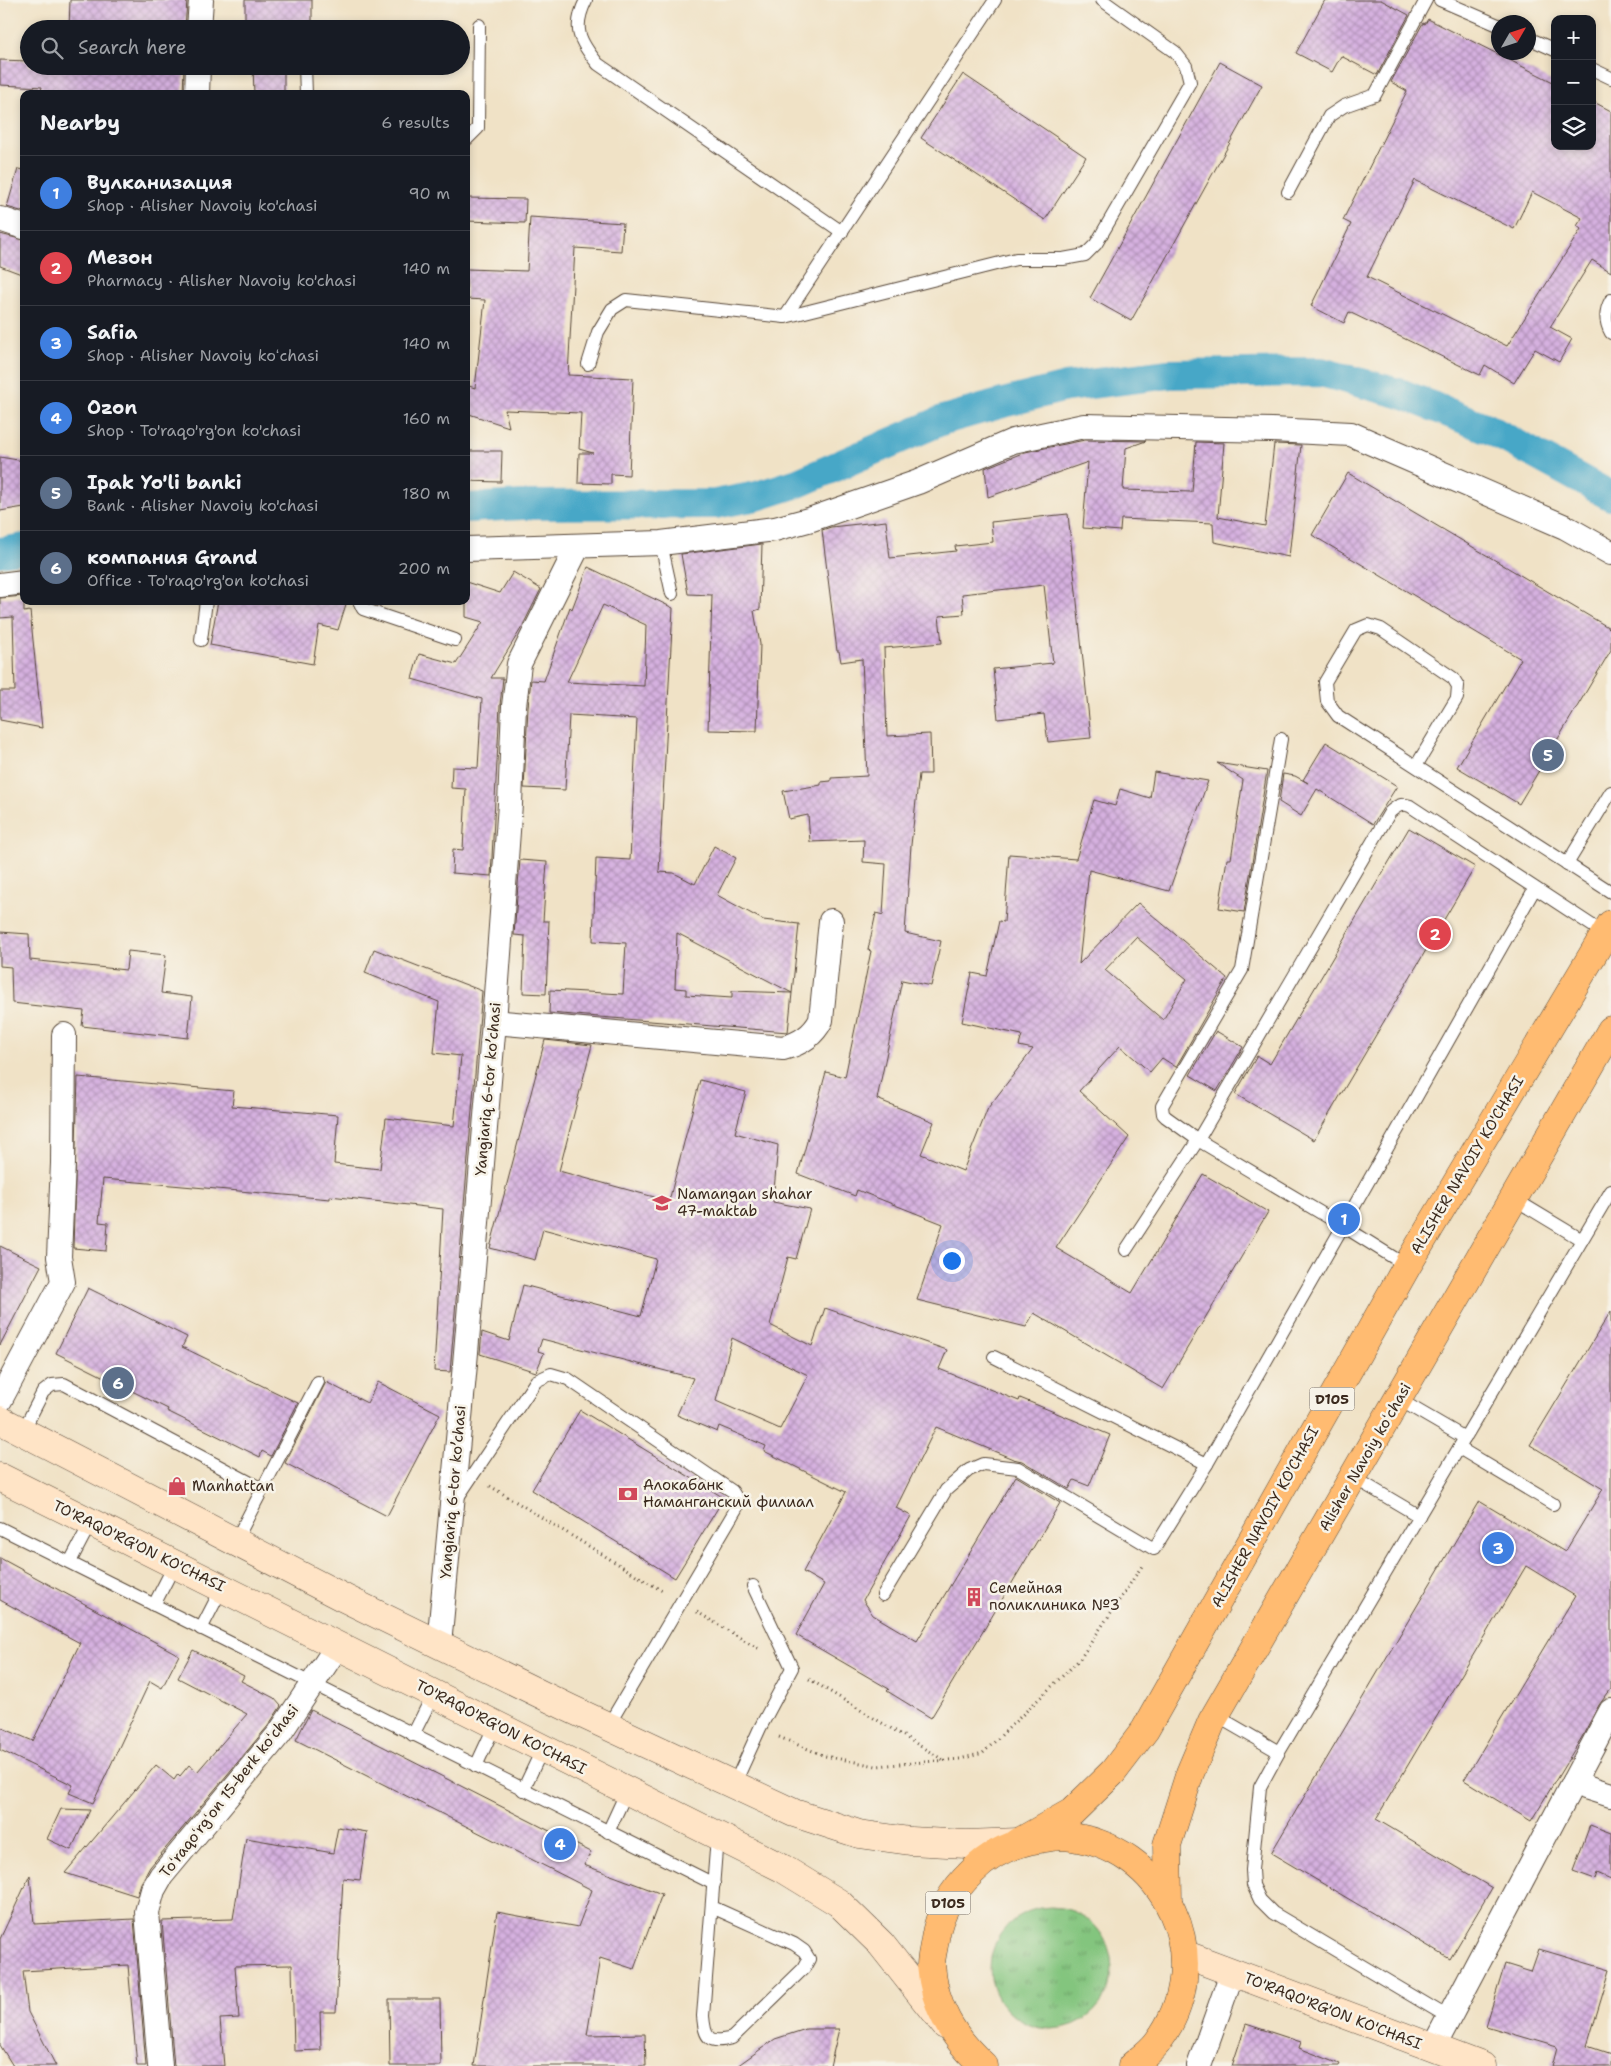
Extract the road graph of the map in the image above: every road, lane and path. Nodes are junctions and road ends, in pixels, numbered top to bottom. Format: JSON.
{"nodes":[{"id":1,"x":201,"y":0,"type":"edge"},
{"id":2,"x":586,"y":0,"type":"edge"},
{"id":3,"x":995,"y":0,"type":"edge"},
{"id":4,"x":1102,"y":0,"type":"edge"},
{"id":5,"x":1426,"y":0,"type":"edge"},
{"id":6,"x":1440,"y":0,"type":"edge"},
{"id":7,"x":200,"y":20,"type":"edge"},
{"id":8,"x":1491,"y":22,"type":"edge"},
{"id":9,"x":479,"y":25,"type":"dead end"},
{"id":10,"x":1536,"y":42,"type":"edge"},
{"id":11,"x":1551,"y":48,"type":"edge"},
{"id":12,"x":1596,"y":71,"type":"edge"},
{"id":13,"x":198,"y":75,"type":"edge"},
{"id":14,"x":305,"y":75,"type":"edge"},
{"id":15,"x":1611,"y":78,"type":"edge"},
{"id":16,"x":197,"y":90,"type":"edge"},
{"id":17,"x":306,"y":90,"type":"edge"},
{"id":18,"x":470,"y":136,"type":"edge"},
{"id":19,"x":1288,"y":192,"type":"dead end"},
{"id":20,"x":0,"y":218,"type":"edge"},
{"id":21,"x":20,"y":226,"type":"edge"},
{"id":22,"x":842,"y":232,"type":"junction"},
{"id":23,"x":1611,"y":300,"type":"edge"},
{"id":24,"x":785,"y":317,"type":"junction"},
{"id":25,"x":1611,"y":333,"type":"edge"},
{"id":26,"x":588,"y":364,"type":"dead end"},
{"id":27,"x":661,"y":543,"type":"junction"},
{"id":28,"x":578,"y":546,"type":"junction"},
{"id":29,"x":470,"y":549,"type":"edge"},
{"id":30,"x":1611,"y":553,"type":"edge"},
{"id":31,"x":20,"y":582,"type":"edge"},
{"id":32,"x":0,"y":585,"type":"edge"},
{"id":33,"x":672,"y":594,"type":"dead end"},
{"id":34,"x":205,"y":605,"type":"edge"},
{"id":35,"x":361,"y":605,"type":"edge"},
{"id":36,"x":201,"y":640,"type":"dead end"},
{"id":37,"x":455,"y":640,"type":"dead end"},
{"id":38,"x":1281,"y":739,"type":"dead end"},
{"id":39,"x":1416,"y":766,"type":"junction"},
{"id":40,"x":1611,"y":792,"type":"edge"},
{"id":41,"x":1567,"y":864,"type":"junction"},
{"id":42,"x":1535,"y":888,"type":"junction"},
{"id":43,"x":1611,"y":892,"type":"edge"},
{"id":44,"x":831,"y":921,"type":"dead end"},
{"id":45,"x":1608,"y":929,"type":"edge"},
{"id":46,"x":494,"y":1022,"type":"junction"},
{"id":47,"x":1611,"y":1030,"type":"edge"},
{"id":48,"x":64,"y":1035,"type":"dead end"},
{"id":49,"x":1198,"y":1140,"type":"junction"},
{"id":50,"x":1611,"y":1191,"type":"edge"},
{"id":51,"x":1514,"y":1199,"type":"junction"},
{"id":52,"x":1343,"y":1226,"type":"junction"},
{"id":53,"x":1582,"y":1240,"type":"junction"},
{"id":54,"x":1126,"y":1250,"type":"dead end"},
{"id":55,"x":1407,"y":1266,"type":"junction"},
{"id":56,"x":994,"y":1358,"type":"dead end"},
{"id":57,"x":318,"y":1382,"type":"dead end"},
{"id":58,"x":1398,"y":1399,"type":"junction"},
{"id":59,"x":0,"y":1400,"type":"edge"},
{"id":60,"x":12,"y":1425,"type":"edge"},
{"id":61,"x":1462,"y":1443,"type":"junction"},
{"id":62,"x":1207,"y":1464,"type":"junction"},
{"id":63,"x":472,"y":1476,"type":"junction"},
{"id":64,"x":0,"y":1477,"type":"edge"},
{"id":65,"x":1353,"y":1477,"type":"junction"},
{"id":66,"x":262,"y":1489,"type":"junction"},
{"id":67,"x":1553,"y":1504,"type":"dead end"},
{"id":68,"x":450,"y":1508,"type":"junction"},
{"id":69,"x":1419,"y":1516,"type":"junction"},
{"id":70,"x":91,"y":1522,"type":"junction"},
{"id":71,"x":0,"y":1528,"type":"edge"},
{"id":72,"x":236,"y":1542,"type":"junction"},
{"id":73,"x":1154,"y":1549,"type":"junction"},
{"id":74,"x":70,"y":1562,"type":"junction"},
{"id":75,"x":175,"y":1564,"type":"junction"},
{"id":76,"x":753,"y":1586,"type":"dead end"},
{"id":77,"x":222,"y":1588,"type":"junction"},
{"id":78,"x":883,"y":1596,"type":"dead end"},
{"id":79,"x":680,"y":1602,"type":"junction"},
{"id":80,"x":154,"y":1605,"type":"junction"},
{"id":81,"x":201,"y":1629,"type":"junction"},
{"id":82,"x":338,"y":1645,"type":"junction"},
{"id":83,"x":439,"y":1645,"type":"junction"},
{"id":84,"x":792,"y":1668,"type":"junction"},
{"id":85,"x":312,"y":1685,"type":"junction"},
{"id":86,"x":434,"y":1693,"type":"junction"},
{"id":87,"x":1611,"y":1711,"type":"edge"},
{"id":88,"x":1215,"y":1715,"type":"junction"},
{"id":89,"x":495,"y":1725,"type":"junction"},
{"id":90,"x":608,"y":1726,"type":"junction"},
{"id":91,"x":760,"y":1728,"type":"junction"},
{"id":92,"x":413,"y":1735,"type":"junction"},
{"id":93,"x":542,"y":1748,"type":"junction"},
{"id":94,"x":1279,"y":1752,"type":"junction"},
{"id":95,"x":944,"y":1761,"type":"junction"},
{"id":96,"x":476,"y":1766,"type":"junction"},
{"id":97,"x":1573,"y":1782,"type":"junction"},
{"id":98,"x":734,"y":1784,"type":"junction"},
{"id":99,"x":523,"y":1790,"type":"junction"},
{"id":100,"x":627,"y":1791,"type":"junction"},
{"id":101,"x":1611,"y":1795,"type":"edge"},
{"id":102,"x":608,"y":1832,"type":"junction"},
{"id":103,"x":718,"y":1837,"type":"junction"},
{"id":104,"x":1019,"y":1842,"type":"junction"},
{"id":105,"x":714,"y":1884,"type":"junction"},
{"id":106,"x":1168,"y":1900,"type":"junction"},
{"id":107,"x":712,"y":1907,"type":"junction"},
{"id":108,"x":1184,"y":1954,"type":"junction"},
{"id":109,"x":1232,"y":1973,"type":"junction"},
{"id":110,"x":1448,"y":2018,"type":"junction"},
{"id":111,"x":956,"y":2038,"type":"junction"},
{"id":112,"x":1433,"y":2048,"type":"junction"},
{"id":113,"x":1153,"y":2055,"type":"edge"},
{"id":114,"x":160,"y":2066,"type":"edge"},
{"id":115,"x":978,"y":2066,"type":"edge"},
{"id":116,"x":984,"y":2066,"type":"edge"},
{"id":117,"x":1132,"y":2066,"type":"edge"},
{"id":118,"x":1200,"y":2066,"type":"edge"},
{"id":119,"x":1482,"y":2066,"type":"edge"}],
"edges":[{"from":1,"to":7,"type":"street"},
{"from":2,"to":22,"type":"lane"},
{"from":3,"to":22,"type":"lane"},
{"from":4,"to":24,"type":"lane"},
{"from":5,"to":19,"type":"lane"},
{"from":6,"to":8,"type":"lane"},
{"from":9,"to":18,"type":"lane"},
{"from":10,"to":11,"type":"lane"},
{"from":12,"to":15,"type":"lane"},
{"from":13,"to":16,"type":"street"},
{"from":14,"to":17,"type":"lane"},
{"from":20,"to":21,"type":"street"},
{"from":22,"to":24,"type":"lane"},
{"from":23,"to":25,"type":"lane"},
{"from":24,"to":26,"type":"lane"},
{"from":27,"to":28,"type":"street"},
{"from":27,"to":30,"type":"street"},
{"from":27,"to":33,"type":"lane"},
{"from":28,"to":29,"type":"street"},
{"from":28,"to":46,"type":"street","name":"Yangiаriq 6-tor koʼchasi"},
{"from":31,"to":32,"type":"street"},
{"from":34,"to":36,"type":"lane"},
{"from":35,"to":37,"type":"lane"},
{"from":38,"to":49,"type":"lane"},
{"from":39,"to":39,"type":"lane"},
{"from":39,"to":41,"type":"lane"},
{"from":40,"to":41,"type":"lane"},
{"from":41,"to":43,"type":"lane"},
{"from":42,"to":45,"type":"lane"},
{"from":42,"to":49,"type":"lane"},
{"from":42,"to":52,"type":"lane"},
{"from":44,"to":46,"type":"street"},
{"from":45,"to":55,"type":"main road","name":"ALISHER NAVOIY KO'CHASI","number":"D105"},
{"from":46,"to":68,"type":"street","name":"Yangiаriq 6-tor koʼchasi"},
{"from":47,"to":51,"type":"main road","name":"Alisher Navoiy koʻchasi","number":"D105"},
{"from":48,"to":59,"type":"street"},
{"from":49,"to":52,"type":"lane"},
{"from":49,"to":54,"type":"lane"},
{"from":50,"to":53,"type":"lane"},
{"from":51,"to":53,"type":"lane"},
{"from":51,"to":58,"type":"main road","name":"Alisher Navoiy koʻchasi","number":"D105"},
{"from":52,"to":55,"type":"lane"},
{"from":52,"to":62,"type":"lane"},
{"from":53,"to":61,"type":"lane"},
{"from":55,"to":104,"type":"main road","name":"ALISHER NAVOIY KO'CHASI","number":"D105"},
{"from":56,"to":62,"type":"lane"},
{"from":57,"to":66,"type":"lane"},
{"from":58,"to":61,"type":"lane"},
{"from":58,"to":65,"type":"main road","name":"Alisher Navoiy koʻchasi","number":"D105"},
{"from":60,"to":66,"type":"lane"},
{"from":60,"to":72,"type":"main road"},
{"from":61,"to":67,"type":"lane"},
{"from":61,"to":69,"type":"lane"},
{"from":62,"to":73,"type":"lane"},
{"from":63,"to":68,"type":"lane"},
{"from":63,"to":79,"type":"path"},
{"from":63,"to":79,"type":"lane"},
{"from":64,"to":70,"type":"main road","name":"TO'RAQO'RG'ON KO'CHASI"},
{"from":65,"to":69,"type":"lane"},
{"from":65,"to":88,"type":"main road","name":"Alisher Navoiy koʻchasi","number":"D105"},
{"from":66,"to":72,"type":"lane"},
{"from":68,"to":83,"type":"street","name":"Yangiаriq 6-tor koʼchasi"},
{"from":69,"to":94,"type":"lane"},
{"from":70,"to":74,"type":"lane"},
{"from":70,"to":75,"type":"main road","name":"TO'RAQO'RG'ON KO'CHASI"},
{"from":71,"to":74,"type":"lane"},
{"from":72,"to":83,"type":"main road"},
{"from":73,"to":78,"type":"lane"},
{"from":73,"to":95,"type":"path"},
{"from":74,"to":80,"type":"lane"},
{"from":75,"to":77,"type":"main road","name":"TO'RAQO'RG'ON KO'CHASI"},
{"from":75,"to":80,"type":"lane"},
{"from":76,"to":84,"type":"lane"},
{"from":77,"to":81,"type":"lane"},
{"from":77,"to":82,"type":"main road","name":"TO'RAQO'RG'ON KO'CHASI"},
{"from":79,"to":84,"type":"path"},
{"from":79,"to":90,"type":"lane"},
{"from":80,"to":81,"type":"lane"},
{"from":81,"to":85,"type":"lane"},
{"from":82,"to":85,"type":"street","name":"Toʻraqoʻrgʻon 15-berk koʻchasi"},
{"from":82,"to":86,"type":"main road","name":"TO'RAQO'RG'ON KO'CHASI"},
{"from":83,"to":90,"type":"main road"},
{"from":84,"to":91,"type":"lane"},
{"from":84,"to":95,"type":"path"},
{"from":85,"to":92,"type":"lane"},
{"from":85,"to":114,"type":"street","name":"Toʻraqoʻrgʻon 15-berk koʻchasi"},
{"from":86,"to":89,"type":"main road","name":"TO'RAQO'RG'ON KO'CHASI"},
{"from":86,"to":92,"type":"lane"},
{"from":87,"to":97,"type":"street"},
{"from":88,"to":94,"type":"lane"},
{"from":88,"to":106,"type":"main road","name":"Alisher Navoiy koʻchasi","number":"D105"},
{"from":89,"to":93,"type":"main road","name":"TO'RAQO'RG'ON KO'CHASI"},
{"from":89,"to":96,"type":"lane"},
{"from":90,"to":98,"type":"main road"},
{"from":91,"to":95,"type":"path"},
{"from":91,"to":98,"type":"lane"},
{"from":92,"to":96,"type":"lane"},
{"from":93,"to":99,"type":"lane"},
{"from":93,"to":100,"type":"main road","name":"TO'RAQO'RG'ON KO'CHASI"},
{"from":94,"to":110,"type":"lane"},
{"from":96,"to":99,"type":"lane"},
{"from":97,"to":101,"type":"street"},
{"from":97,"to":110,"type":"street"},
{"from":98,"to":104,"type":"main road"},
{"from":99,"to":102,"type":"lane"},
{"from":100,"to":102,"type":"lane"},
{"from":100,"to":103,"type":"main road","name":"TO'RAQO'RG'ON KO'CHASI"},
{"from":102,"to":105,"type":"lane"},
{"from":103,"to":105,"type":"lane"},
{"from":103,"to":111,"type":"main road","name":"TO'RAQO'RG'ON KO'CHASI"},
{"from":104,"to":106,"type":"main road","number":"D105"},
{"from":104,"to":111,"type":"main road","number":"D105"},
{"from":105,"to":107,"type":"lane"},
{"from":106,"to":108,"type":"main road","number":"D105"},
{"from":107,"to":107,"type":"lane"},
{"from":108,"to":109,"type":"main road","name":"TO'RAQO'RG'ON KO'CHASI"},
{"from":108,"to":113,"type":"main road","number":"D105"},
{"from":109,"to":112,"type":"main road","name":"TO'RAQO'RG'ON KO'CHASI"},
{"from":109,"to":118,"type":"street"},
{"from":110,"to":112,"type":"street"},
{"from":111,"to":115,"type":"main road","number":"D105"},
{"from":111,"to":116,"type":"main road","number":"D105"},
{"from":112,"to":119,"type":"main road","name":"TO'RAQO'RG'ON KO'CHASI"},
{"from":113,"to":117,"type":"main road","number":"D105"}]}
